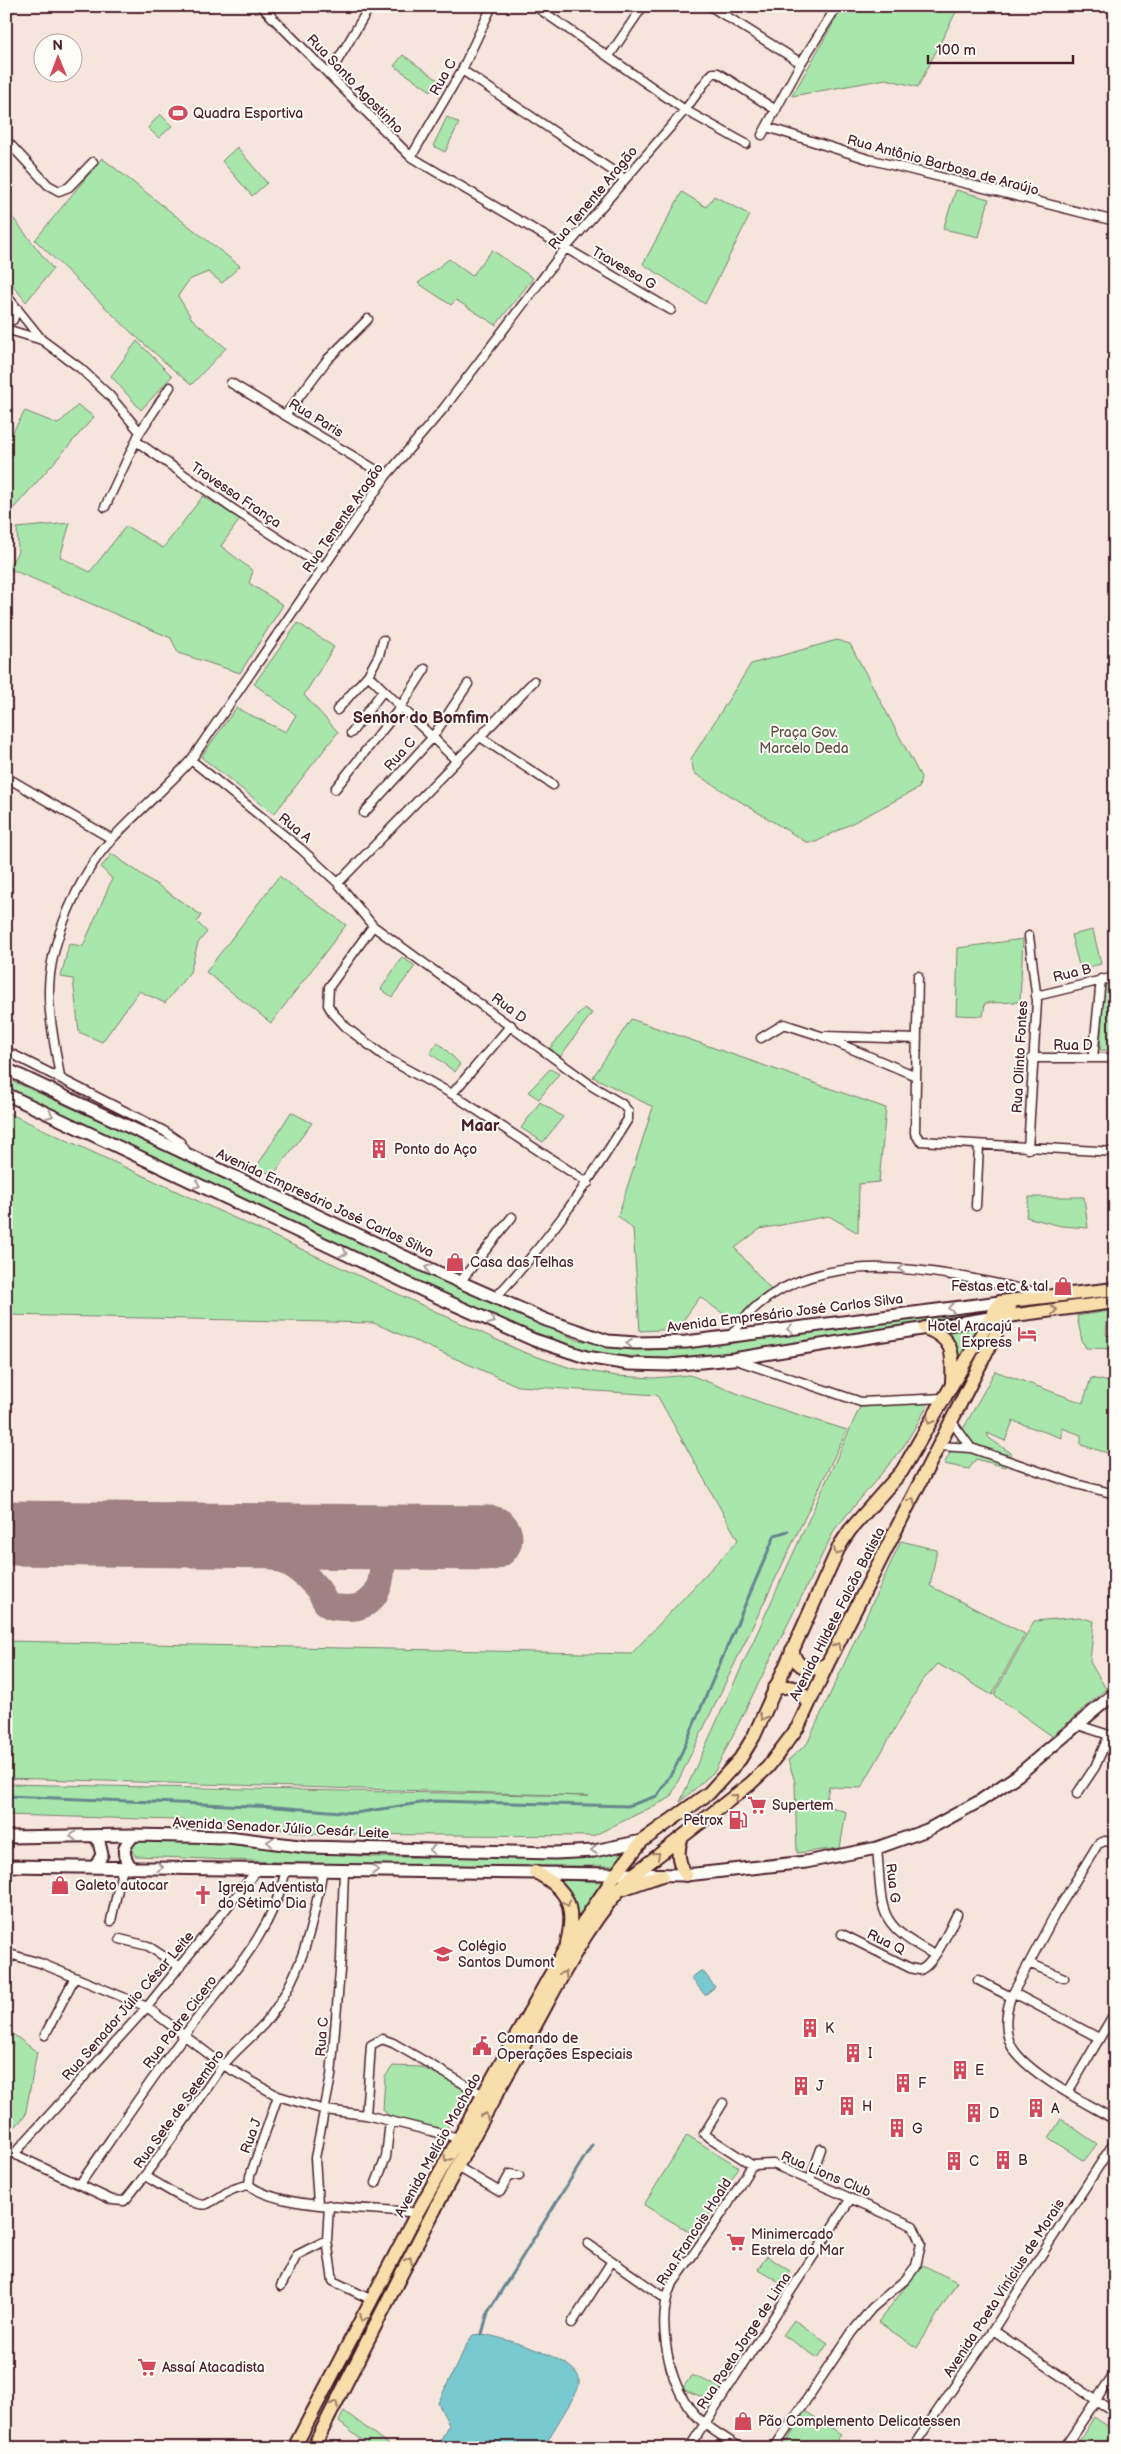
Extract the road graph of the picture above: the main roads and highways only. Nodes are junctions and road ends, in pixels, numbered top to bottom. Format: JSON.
{"nodes":[{"id":1,"x":6,"y":1069,"type":"edge"},
{"id":2,"x":6,"y":1094,"type":"edge"},
{"id":3,"x":1115,"y":1289,"type":"edge"},
{"id":4,"x":1013,"y":1300,"type":"junction"},
{"id":5,"x":1000,"y":1302,"type":"junction"},
{"id":6,"x":1115,"y":1302,"type":"edge"},
{"id":7,"x":1006,"y":1317,"type":"junction"},
{"id":8,"x":990,"y":1318,"type":"junction"},
{"id":9,"x":925,"y":1328,"type":"junction"},
{"id":10,"x":952,"y":1386,"type":"junction"},
{"id":11,"x":792,"y":1650,"type":"junction"},
{"id":12,"x":828,"y":1664,"type":"junction"},
{"id":13,"x":774,"y":1689,"type":"junction"},
{"id":14,"x":1115,"y":1693,"type":"edge"},
{"id":15,"x":808,"y":1705,"type":"junction"},
{"id":16,"x":94,"y":1836,"type":"junction"},
{"id":17,"x":134,"y":1836,"type":"junction"},
{"id":18,"x":6,"y":1837,"type":"edge"},
{"id":19,"x":682,"y":1837,"type":"junction"},
{"id":20,"x":642,"y":1841,"type":"junction"},
{"id":21,"x":6,"y":1866,"type":"edge"},
{"id":22,"x":95,"y":1866,"type":"junction"},
{"id":23,"x":126,"y":1866,"type":"junction"},
{"id":24,"x":535,"y":1872,"type":"junction"},
{"id":25,"x":616,"y":1874,"type":"junction"},
{"id":26,"x":633,"y":1875,"type":"junction"},
{"id":27,"x":662,"y":1875,"type":"junction"},
{"id":28,"x":686,"y":1875,"type":"junction"},
{"id":29,"x":617,"y":1891,"type":"junction"},
{"id":30,"x":565,"y":1949,"type":"junction"},
{"id":31,"x":294,"y":2448,"type":"edge"},
{"id":32,"x":313,"y":2448,"type":"edge"}],
"edges":[{"from":5,"to":1,"type":"main road","name":"Avenida Empresário José Carlos Silva","one_way":true},
{"from":2,"to":9,"type":"main road","one_way":true},
{"from":3,"to":4,"type":"main road","name":"Avenida Empresário José Carlos Silva"},
{"from":4,"to":5,"type":"main road","name":"Avenida Empresário José Carlos Silva"},
{"from":4,"to":7,"type":"main road","name":"Avenida Hildete Falcão Batista"},
{"from":5,"to":8,"type":"main road","name":"Avenida Hildete Falcão Batista"},
{"from":7,"to":6,"type":"main road","one_way":true},
{"from":7,"to":8,"type":"main road"},
{"from":12,"to":7,"type":"main road","name":"Avenida Hildete Falcão Batista","one_way":true},
{"from":8,"to":9,"type":"main road"},
{"from":8,"to":10,"type":"main road","name":"Avenida Hildete Falcão Batista"},
{"from":9,"to":10,"type":"main road"},
{"from":10,"to":11,"type":"main road","name":"Avenida Hildete Falcão Batista","one_way":true},
{"from":11,"to":12,"type":"main road"},
{"from":11,"to":13,"type":"main road","name":"Avenida Hildete Falcão Batista"},
{"from":12,"to":15,"type":"main road","name":"Avenida Hildete Falcão Batista"},
{"from":13,"to":15,"type":"main road"},
{"from":13,"to":20,"type":"main road","name":"Avenida Hildete Falcão Batista","one_way":true},
{"from":14,"to":28,"type":"main road"},
{"from":19,"to":15,"type":"main road","name":"Avenida Hildete Falcão Batista","one_way":true},
{"from":16,"to":17,"type":"main road","name":"Avenida Senador Júlio Cesár Leite"},
{"from":16,"to":18,"type":"main road","name":"Avenida Senador Júlio Cesár Leite","one_way":true},
{"from":16,"to":22,"type":"main road"},
{"from":20,"to":17,"type":"main road","name":"Avenida Senador Júlio Cesár Leite","one_way":true},
{"from":17,"to":23,"type":"main road"},
{"from":26,"to":19,"type":"main road","name":"Avenida Hildete Falcão Batista","one_way":true},
{"from":19,"to":28,"type":"main road"},
{"from":20,"to":25,"type":"main road","name":"Avenida Melício Machado"},
{"from":21,"to":22,"type":"main road"},
{"from":22,"to":23,"type":"main road"},
{"from":23,"to":24,"type":"main road","one_way":true},
{"from":24,"to":25,"type":"main road"},
{"from":24,"to":30,"type":"main road","one_way":true},
{"from":25,"to":26,"type":"main road"},
{"from":25,"to":30,"type":"main road","name":"Avenida Melício Machado"},
{"from":26,"to":27,"type":"main road"},
{"from":26,"to":29,"type":"main road","name":"Avenida Hildete Falcão Batista"},
{"from":27,"to":28,"type":"main road"},
{"from":27,"to":29,"type":"main road"},
{"from":32,"to":29,"type":"main road","name":"Avenida Melício Machado","one_way":true},
{"from":30,"to":31,"type":"main road","name":"Avenida Melício Machado","one_way":true}]}
